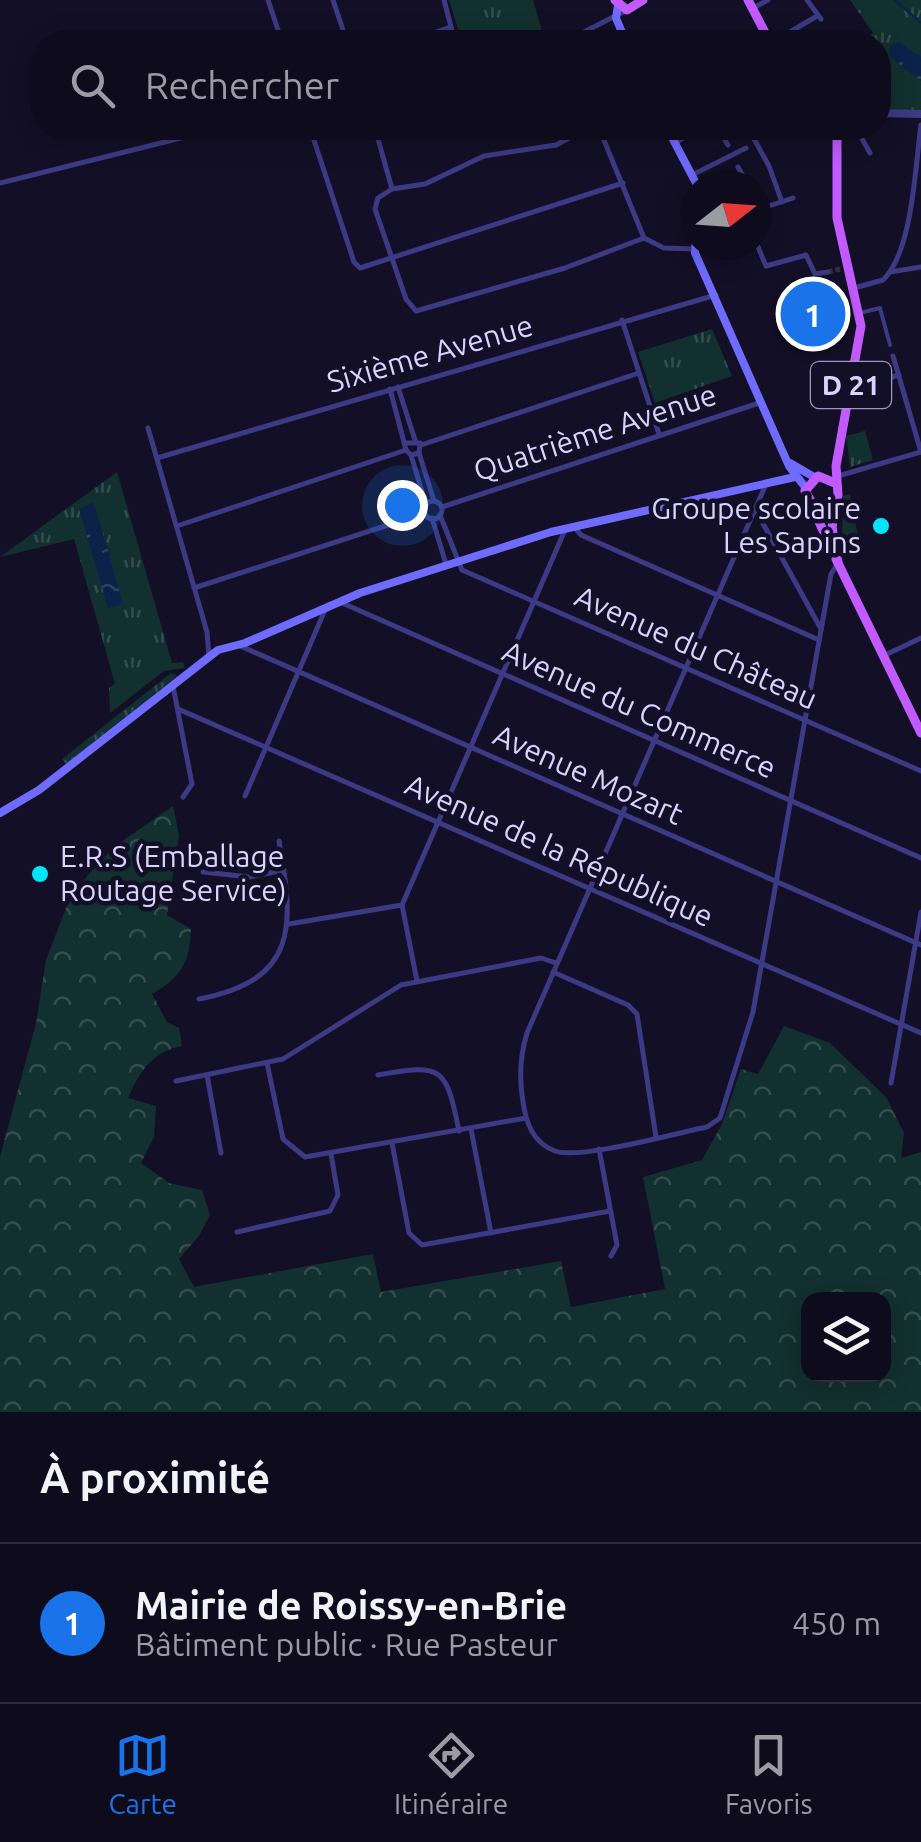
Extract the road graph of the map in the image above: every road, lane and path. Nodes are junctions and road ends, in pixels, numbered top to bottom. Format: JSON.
{"nodes":[{"id":1,"x":268,"y":0,"type":"edge"},
{"id":2,"x":334,"y":0,"type":"edge"},
{"id":3,"x":444,"y":0,"type":"edge"},
{"id":4,"x":652,"y":0,"type":"edge"},
{"id":5,"x":768,"y":0,"type":"edge"},
{"id":6,"x":807,"y":0,"type":"edge"},
{"id":7,"x":642,"y":2,"type":"edge"},
{"id":8,"x":750,"y":4,"type":"edge"},
{"id":9,"x":620,"y":5,"type":"edge"},
{"id":10,"x":616,"y":18,"type":"junction"},
{"id":11,"x":451,"y":27,"type":"junction"},
{"id":12,"x":278,"y":30,"type":"edge"},
{"id":13,"x":343,"y":30,"type":"edge"},
{"id":14,"x":442,"y":30,"type":"edge"},
{"id":15,"x":452,"y":30,"type":"edge"},
{"id":16,"x":589,"y":30,"type":"edge"},
{"id":17,"x":621,"y":30,"type":"edge"},
{"id":18,"x":765,"y":30,"type":"edge"},
{"id":19,"x":795,"y":30,"type":"edge"},
{"id":20,"x":891,"y":113,"type":"edge"},
{"id":21,"x":921,"y":114,"type":"edge"},
{"id":22,"x":921,"y":125,"type":"edge"},
{"id":23,"x":174,"y":140,"type":"edge"},
{"id":24,"x":314,"y":140,"type":"edge"},
{"id":25,"x":378,"y":140,"type":"edge"},
{"id":26,"x":565,"y":140,"type":"edge"},
{"id":27,"x":604,"y":140,"type":"edge"},
{"id":28,"x":679,"y":140,"type":"edge"},
{"id":29,"x":725,"y":140,"type":"edge"},
{"id":30,"x":750,"y":140,"type":"edge"},
{"id":31,"x":837,"y":140,"type":"edge"},
{"id":32,"x":863,"y":140,"type":"edge"},
{"id":33,"x":676,"y":142,"type":"joint"},
{"id":34,"x":728,"y":145,"type":"dead end"},
{"id":35,"x":751,"y":145,"type":"junction"},
{"id":36,"x":870,"y":153,"type":"dead end"},
{"id":37,"x":738,"y":167,"type":"dead end"},
{"id":38,"x":692,"y":170,"type":"edge"},
{"id":39,"x":702,"y":170,"type":"edge"},
{"id":40,"x":740,"y":170,"type":"edge"},
{"id":41,"x":623,"y":183,"type":"junction"},
{"id":42,"x":0,"y":184,"type":"edge"},
{"id":43,"x":392,"y":189,"type":"junction"},
{"id":44,"x":793,"y":198,"type":"dead end"},
{"id":45,"x":782,"y":202,"type":"junction"},
{"id":46,"x":771,"y":205,"type":"edge"},
{"id":47,"x":644,"y":238,"type":"junction"},
{"id":48,"x":681,"y":249,"type":"edge"},
{"id":49,"x":391,"y":259,"type":"junction"},
{"id":50,"x":700,"y":260,"type":"edge"},
{"id":51,"x":764,"y":260,"type":"edge"},
{"id":52,"x":921,"y":267,"type":"edge"},
{"id":53,"x":828,"y":272,"type":"tunnel mouth"},
{"id":54,"x":890,"y":272,"type":"junction"},
{"id":55,"x":853,"y":288,"type":"junction"},
{"id":56,"x":716,"y":295,"type":"junction"},
{"id":57,"x":860,"y":313,"type":"junction"},
{"id":58,"x":622,"y":320,"type":"junction"},
{"id":59,"x":891,"y":351,"type":"joint"},
{"id":60,"x":639,"y":372,"type":"junction"},
{"id":61,"x":899,"y":375,"type":"junction"},
{"id":62,"x":398,"y":387,"type":"junction"},
{"id":63,"x":390,"y":389,"type":"junction"},
{"id":64,"x":850,"y":389,"type":"junction"},
{"id":65,"x":762,"y":402,"type":"junction"},
{"id":66,"x":148,"y":428,"type":"dead end"},
{"id":67,"x":659,"y":434,"type":"junction"},
{"id":68,"x":413,"y":448,"type":"junction"},
{"id":69,"x":921,"y":452,"type":"edge"},
{"id":70,"x":157,"y":458,"type":"junction"},
{"id":71,"x":787,"y":460,"type":"junction"},
{"id":72,"x":798,"y":474,"type":"junction"},
{"id":73,"x":814,"y":477,"type":"junction"},
{"id":74,"x":836,"y":480,"type":"junction"},
{"id":75,"x":768,"y":483,"type":"junction"},
{"id":76,"x":806,"y":486,"type":"junction"},
{"id":77,"x":434,"y":501,"type":"junction"},
{"id":78,"x":834,"y":504,"type":"junction"},
{"id":79,"x":442,"y":507,"type":"junction"},
{"id":80,"x":812,"y":507,"type":"junction"},
{"id":81,"x":426,"y":509,"type":"junction"},
{"id":82,"x":755,"y":509,"type":"junction"},
{"id":83,"x":440,"y":515,"type":"junction"},
{"id":84,"x":432,"y":518,"type":"junction"},
{"id":85,"x":177,"y":526,"type":"junction"},
{"id":86,"x":570,"y":526,"type":"junction"},
{"id":87,"x":458,"y":562,"type":"junction"},
{"id":88,"x":838,"y":563,"type":"junction"},
{"id":89,"x":446,"y":564,"type":"junction"},
{"id":90,"x":194,"y":588,"type":"junction"},
{"id":91,"x":717,"y":594,"type":"junction"},
{"id":92,"x":340,"y":602,"type":"junction"},
{"id":93,"x":535,"y":602,"type":"junction"},
{"id":94,"x":326,"y":608,"type":"junction"},
{"id":95,"x":821,"y":630,"type":"junction"},
{"id":96,"x":207,"y":632,"type":"junction"},
{"id":97,"x":921,"y":638,"type":"edge"},
{"id":98,"x":819,"y":640,"type":"junction"},
{"id":99,"x":238,"y":646,"type":"junction"},
{"id":100,"x":224,"y":648,"type":"junction"},
{"id":101,"x":209,"y":656,"type":"junction"},
{"id":102,"x":884,"y":656,"type":"junction"},
{"id":103,"x":686,"y":666,"type":"junction"},
{"id":104,"x":299,"y":673,"type":"junction"},
{"id":105,"x":503,"y":676,"type":"junction"},
{"id":106,"x":173,"y":684,"type":"junction"},
{"id":107,"x":178,"y":709,"type":"junction"},
{"id":108,"x":805,"y":721,"type":"junction"},
{"id":109,"x":920,"y":729,"type":"edge"},
{"id":110,"x":654,"y":741,"type":"junction"},
{"id":111,"x":266,"y":748,"type":"junction"},
{"id":112,"x":471,"y":748,"type":"junction"},
{"id":113,"x":921,"y":771,"type":"edge"},
{"id":114,"x":245,"y":796,"type":"dead end"},
{"id":115,"x":183,"y":797,"type":"dead end"},
{"id":116,"x":790,"y":801,"type":"junction"},
{"id":117,"x":0,"y":813,"type":"edge"},
{"id":118,"x":622,"y":814,"type":"junction"},
{"id":119,"x":439,"y":822,"type":"junction"},
{"id":120,"x":278,"y":841,"type":"dead end"},
{"id":121,"x":921,"y":858,"type":"edge"},
{"id":122,"x":284,"y":870,"type":"junction"},
{"id":123,"x":204,"y":872,"type":"dead end"},
{"id":124,"x":776,"y":882,"type":"junction"},
{"id":125,"x":589,"y":888,"type":"junction"},
{"id":126,"x":402,"y":905,"type":"junction"},
{"id":127,"x":921,"y":912,"type":"edge"},
{"id":128,"x":289,"y":924,"type":"junction"},
{"id":129,"x":918,"y":944,"type":"edge"},
{"id":130,"x":556,"y":963,"type":"junction"},
{"id":131,"x":762,"y":963,"type":"junction"},
{"id":132,"x":553,"y":972,"type":"junction"},
{"id":133,"x":417,"y":981,"type":"junction"},
{"id":134,"x":199,"y":1000,"type":"dead end"},
{"id":135,"x":902,"y":1025,"type":"junction"},
{"id":136,"x":921,"y":1033,"type":"edge"},
{"id":137,"x":268,"y":1063,"type":"junction"},
{"id":138,"x":378,"y":1074,"type":"dead end"},
{"id":139,"x":207,"y":1075,"type":"junction"},
{"id":140,"x":176,"y":1081,"type":"dead end"},
{"id":141,"x":892,"y":1083,"type":"dead end"},
{"id":142,"x":526,"y":1118,"type":"junction"},
{"id":143,"x":471,"y":1129,"type":"junction"},
{"id":144,"x":459,"y":1131,"type":"junction"},
{"id":145,"x":656,"y":1137,"type":"junction"},
{"id":146,"x":392,"y":1143,"type":"junction"},
{"id":147,"x":599,"y":1148,"type":"junction"},
{"id":148,"x":221,"y":1152,"type":"dead end"},
{"id":149,"x":331,"y":1154,"type":"junction"},
{"id":150,"x":610,"y":1210,"type":"junction"},
{"id":151,"x":236,"y":1232,"type":"dead end"},
{"id":152,"x":491,"y":1234,"type":"junction"},
{"id":153,"x":611,"y":1256,"type":"dead end"}],
"edges":[{"from":1,"to":12,"type":"street"},
{"from":2,"to":13,"type":"street"},
{"from":3,"to":11,"type":"street"},
{"from":4,"to":7,"type":"main road"},
{"from":5,"to":8,"type":"street"},
{"from":6,"to":19,"type":"street"},
{"from":7,"to":9,"type":"main road"},
{"from":8,"to":18,"type":"main road"},
{"from":9,"to":10,"type":"main road"},
{"from":10,"to":16,"type":"street"},
{"from":10,"to":17,"type":"main road"},
{"from":11,"to":14,"type":"street"},
{"from":11,"to":15,"type":"street"},
{"from":20,"to":21,"type":"street"},
{"from":22,"to":54,"type":"street"},
{"from":23,"to":42,"type":"street"},
{"from":24,"to":49,"type":"street"},
{"from":25,"to":43,"type":"street"},
{"from":26,"to":43,"type":"street"},
{"from":27,"to":41,"type":"street"},
{"from":28,"to":33,"type":"street"},
{"from":29,"to":34,"type":"street"},
{"from":30,"to":35,"type":"street"},
{"from":31,"to":55,"type":"main road","number":"D 21"},
{"from":32,"to":36,"type":"street"},
{"from":33,"to":38,"type":"main road"},
{"from":35,"to":39,"type":"street"},
{"from":35,"to":45,"type":"street"},
{"from":37,"to":40,"type":"street"},
{"from":41,"to":47,"type":"street"},
{"from":41,"to":49,"type":"street"},
{"from":43,"to":49,"type":"street"},
{"from":44,"to":45,"type":"street"},
{"from":45,"to":46,"type":"street"},
{"from":47,"to":48,"type":"street"},
{"from":47,"to":49,"type":"street"},
{"from":50,"to":56,"type":"main road","number":"D 21"},
{"from":51,"to":53,"type":"street"},
{"from":52,"to":54,"type":"street"},
{"from":54,"to":55,"type":"street"},
{"from":55,"to":57,"type":"main road","number":"D 21"},
{"from":56,"to":58,"type":"street","name":"Sixième Avenue"},
{"from":56,"to":65,"type":"main road","number":"D 21"},
{"from":57,"to":59,"type":"street"},
{"from":57,"to":64,"type":"main road","number":"D 21"},
{"from":58,"to":60,"type":"street"},
{"from":58,"to":62,"type":"street","name":"Sixième Avenue"},
{"from":59,"to":61,"type":"street"},
{"from":60,"to":67,"type":"street"},
{"from":60,"to":68,"type":"street"},
{"from":61,"to":64,"type":"street"},
{"from":61,"to":69,"type":"street"},
{"from":62,"to":63,"type":"street","name":"Sixième Avenue"},
{"from":62,"to":68,"type":"street"},
{"from":63,"to":68,"type":"street"},
{"from":63,"to":70,"type":"street","name":"Sixième Avenue"},
{"from":64,"to":74,"type":"main road","number":"D 21"},
{"from":65,"to":67,"type":"street","name":"Quatrième Avenue"},
{"from":65,"to":71,"type":"main road","number":"D 21"},
{"from":66,"to":70,"type":"street"},
{"from":67,"to":79,"type":"street","name":"Quatrième Avenue"},
{"from":68,"to":77,"type":"street"},
{"from":68,"to":81,"type":"street"},
{"from":68,"to":85,"type":"street"},
{"from":69,"to":74,"type":"street"},
{"from":70,"to":85,"type":"street"},
{"from":71,"to":72,"type":"main road"},
{"from":71,"to":75,"type":"main road"},
{"from":72,"to":73,"type":"main road"},
{"from":72,"to":75,"type":"main road"},
{"from":72,"to":76,"type":"main road"},
{"from":73,"to":74,"type":"main road"},
{"from":73,"to":76,"type":"main road"},
{"from":74,"to":78,"type":"main road"},
{"from":75,"to":82,"type":"street"},
{"from":75,"to":86,"type":"main road"},
{"from":76,"to":80,"type":"main road"},
{"from":77,"to":79,"type":"street"},
{"from":77,"to":81,"type":"street"},
{"from":78,"to":80,"type":"main road"},
{"from":78,"to":88,"type":"main road"},
{"from":79,"to":83,"type":"street"},
{"from":80,"to":88,"type":"main road"},
{"from":81,"to":84,"type":"street"},
{"from":81,"to":90,"type":"street"},
{"from":82,"to":91,"type":"street"},
{"from":82,"to":95,"type":"street"},
{"from":83,"to":84,"type":"street"},
{"from":83,"to":87,"type":"street"},
{"from":84,"to":89,"type":"street"},
{"from":85,"to":90,"type":"street"},
{"from":86,"to":87,"type":"main road"},
{"from":86,"to":91,"type":"street"},
{"from":86,"to":93,"type":"street"},
{"from":87,"to":89,"type":"main road"},
{"from":87,"to":93,"type":"street","name":"Avenue du Château"},
{"from":88,"to":95,"type":"street"},
{"from":88,"to":102,"type":"main road"},
{"from":89,"to":92,"type":"main road"},
{"from":90,"to":96,"type":"street"},
{"from":91,"to":98,"type":"street"},
{"from":91,"to":103,"type":"street"},
{"from":92,"to":94,"type":"main road"},
{"from":92,"to":105,"type":"street","name":"Avenue du Commerce"},
{"from":93,"to":103,"type":"street","name":"Avenue du Château"},
{"from":93,"to":105,"type":"street"},
{"from":94,"to":99,"type":"main road"},
{"from":94,"to":104,"type":"street"},
{"from":95,"to":98,"type":"street"},
{"from":96,"to":100,"type":"street"},
{"from":96,"to":101,"type":"street"},
{"from":97,"to":102,"type":"street"},
{"from":98,"to":108,"type":"street"},
{"from":99,"to":100,"type":"main road"},
{"from":99,"to":104,"type":"street","name":"Avenue Mozart"},
{"from":100,"to":101,"type":"main road"},
{"from":101,"to":106,"type":"main road"},
{"from":102,"to":109,"type":"main road"},
{"from":103,"to":108,"type":"street","name":"Avenue du Château"},
{"from":103,"to":110,"type":"street"},
{"from":104,"to":111,"type":"street"},
{"from":104,"to":112,"type":"street","name":"Avenue Mozart"},
{"from":105,"to":110,"type":"street","name":"Avenue du Commerce"},
{"from":105,"to":112,"type":"street"},
{"from":106,"to":107,"type":"street"},
{"from":106,"to":117,"type":"main road"},
{"from":107,"to":111,"type":"street","name":"Avenue de la République"},
{"from":107,"to":115,"type":"street"},
{"from":108,"to":113,"type":"street","name":"Avenue du Château"},
{"from":108,"to":116,"type":"street"},
{"from":110,"to":116,"type":"street","name":"Avenue du Commerce"},
{"from":110,"to":118,"type":"street"},
{"from":111,"to":114,"type":"street"},
{"from":111,"to":119,"type":"street","name":"Avenue de la République"},
{"from":112,"to":118,"type":"street","name":"Avenue Mozart"},
{"from":112,"to":119,"type":"street"},
{"from":116,"to":121,"type":"street","name":"Avenue du Commerce"},
{"from":116,"to":124,"type":"street"},
{"from":118,"to":124,"type":"street","name":"Avenue Mozart"},
{"from":118,"to":125,"type":"street"},
{"from":119,"to":125,"type":"street","name":"Avenue de la République"},
{"from":119,"to":126,"type":"street"},
{"from":120,"to":122,"type":"street"},
{"from":122,"to":123,"type":"street"},
{"from":122,"to":128,"type":"street"},
{"from":124,"to":129,"type":"street","name":"Avenue Mozart"},
{"from":124,"to":131,"type":"street"},
{"from":125,"to":130,"type":"street"},
{"from":125,"to":131,"type":"street","name":"Avenue de la République"},
{"from":126,"to":128,"type":"street"},
{"from":126,"to":133,"type":"street"},
{"from":127,"to":129,"type":"street"},
{"from":128,"to":134,"type":"street"},
{"from":129,"to":135,"type":"street"},
{"from":130,"to":132,"type":"street"},
{"from":130,"to":133,"type":"street"},
{"from":131,"to":135,"type":"street","name":"Avenue de la République"},
{"from":131,"to":145,"type":"street"},
{"from":132,"to":142,"type":"street"},
{"from":132,"to":145,"type":"street"},
{"from":133,"to":137,"type":"street"},
{"from":135,"to":136,"type":"street","name":"Avenue de la République"},
{"from":135,"to":141,"type":"street"},
{"from":137,"to":139,"type":"street"},
{"from":137,"to":149,"type":"street"},
{"from":138,"to":144,"type":"street"},
{"from":139,"to":140,"type":"street"},
{"from":139,"to":148,"type":"street"},
{"from":142,"to":143,"type":"street"},
{"from":142,"to":147,"type":"street"},
{"from":143,"to":144,"type":"street"},
{"from":143,"to":152,"type":"street"},
{"from":144,"to":146,"type":"street"},
{"from":145,"to":147,"type":"street"},
{"from":146,"to":149,"type":"street"},
{"from":146,"to":152,"type":"street"},
{"from":147,"to":150,"type":"street"},
{"from":149,"to":151,"type":"street"},
{"from":150,"to":152,"type":"street"},
{"from":150,"to":153,"type":"street"}]}
